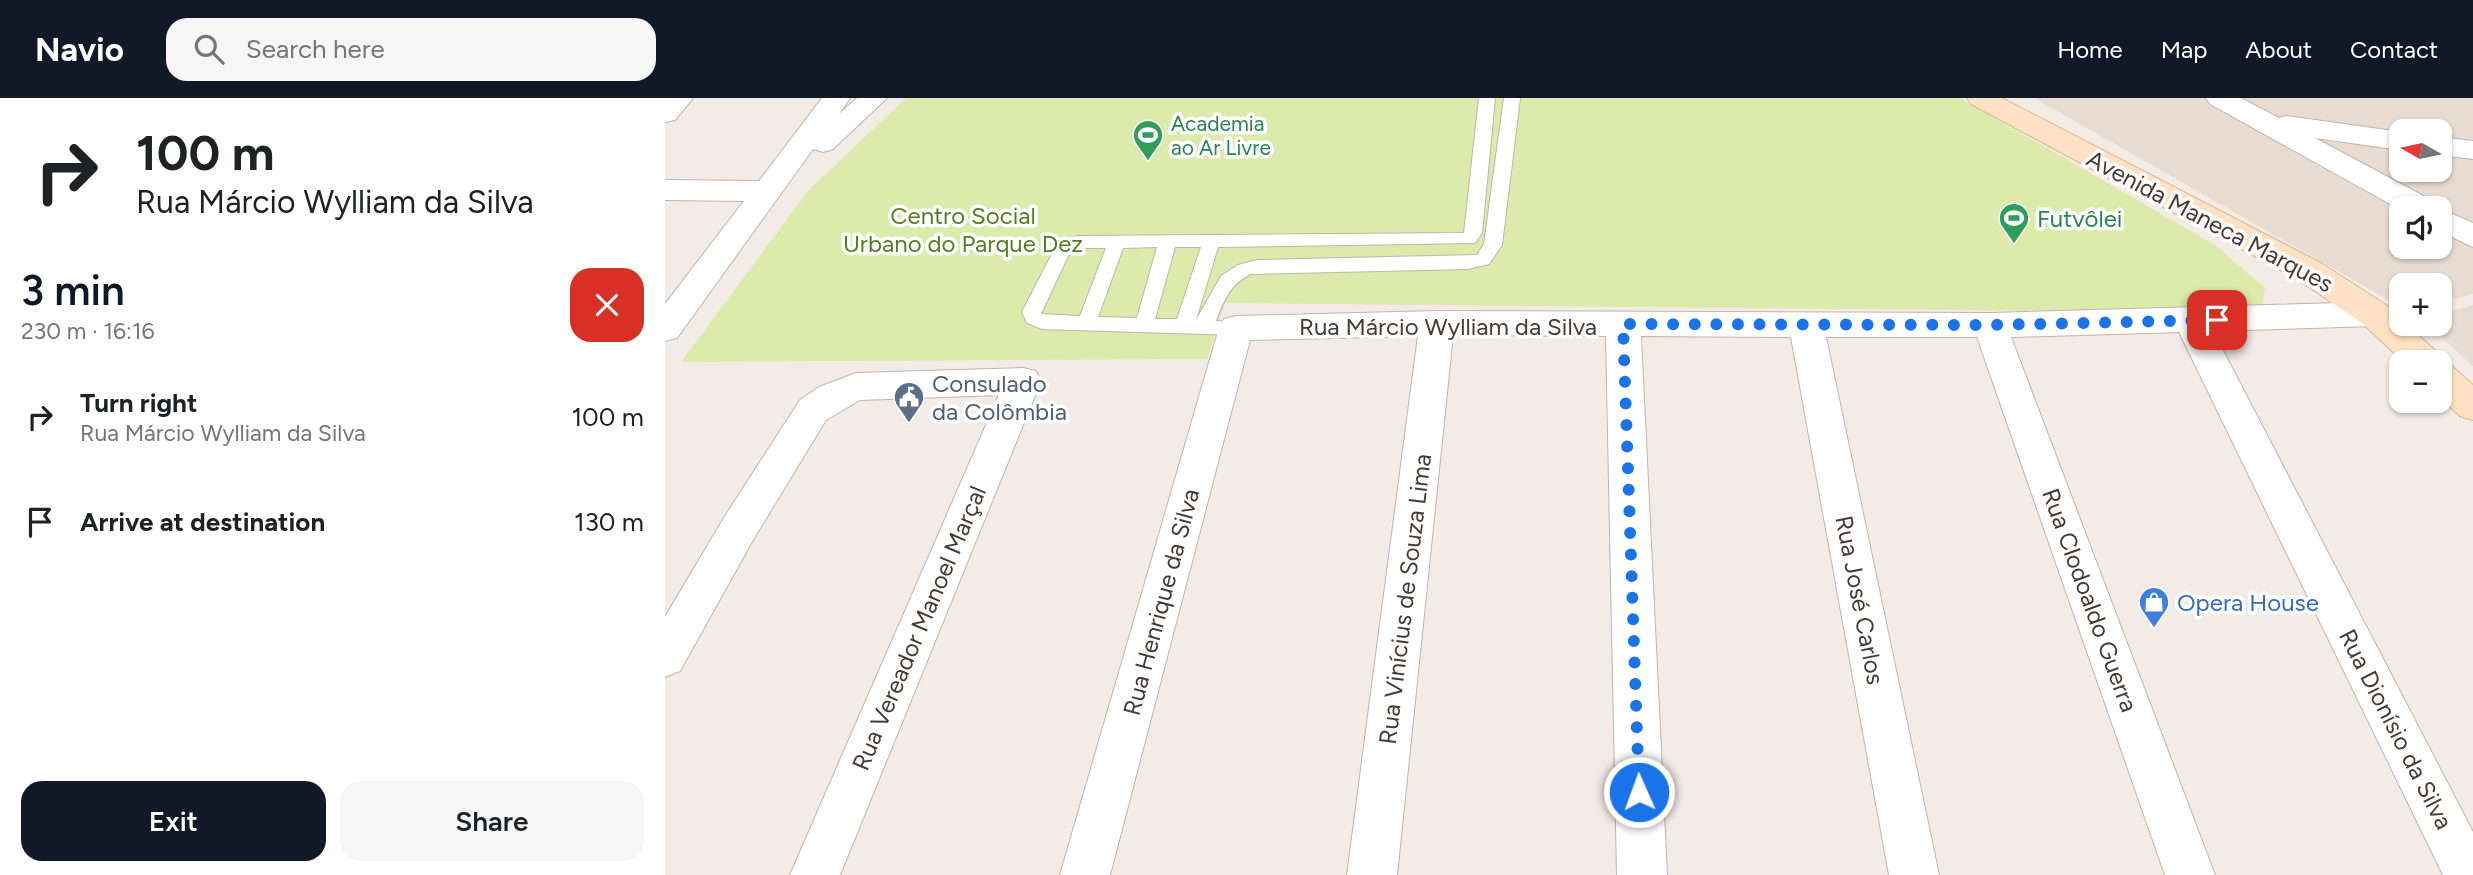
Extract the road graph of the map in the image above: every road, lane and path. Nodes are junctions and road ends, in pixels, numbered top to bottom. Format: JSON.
{"nodes":[{"id":1,"x":679,"y":98,"type":"edge"},
{"id":2,"x":836,"y":98,"type":"edge"},
{"id":3,"x":873,"y":98,"type":"edge"},
{"id":4,"x":1487,"y":98,"type":"edge"},
{"id":5,"x":1512,"y":98,"type":"edge"},
{"id":6,"x":1981,"y":98,"type":"edge"},
{"id":7,"x":2220,"y":98,"type":"edge"},
{"id":8,"x":665,"y":114,"type":"edge"},
{"id":9,"x":2264,"y":122,"type":"junction"},
{"id":10,"x":2389,"y":139,"type":"edge"},
{"id":11,"x":2452,"y":148,"type":"edge"},
{"id":12,"x":2473,"y":150,"type":"edge"},
{"id":13,"x":665,"y":190,"type":"edge"},
{"id":14,"x":769,"y":191,"type":"junction"},
{"id":15,"x":2400,"y":196,"type":"edge"},
{"id":16,"x":2452,"y":225,"type":"edge"},
{"id":17,"x":2473,"y":236,"type":"edge"},
{"id":18,"x":1117,"y":241,"type":"junction"},
{"id":19,"x":1211,"y":242,"type":"junction"},
{"id":20,"x":1167,"y":243,"type":"junction"},
{"id":21,"x":2374,"y":314,"type":"junction"},
{"id":22,"x":2191,"y":321,"type":"junction"},
{"id":23,"x":1437,"y":323,"type":"junction"},
{"id":24,"x":1086,"y":324,"type":"junction"},
{"id":25,"x":1623,"y":324,"type":"junction"},
{"id":26,"x":1805,"y":324,"type":"junction"},
{"id":27,"x":1990,"y":325,"type":"junction"},
{"id":28,"x":1144,"y":326,"type":"junction"},
{"id":29,"x":1184,"y":328,"type":"junction"},
{"id":30,"x":1220,"y":328,"type":"junction"},
{"id":31,"x":665,"y":329,"type":"edge"},
{"id":32,"x":2413,"y":350,"type":"edge"},
{"id":33,"x":2452,"y":387,"type":"edge"},
{"id":34,"x":2473,"y":406,"type":"edge"},
{"id":35,"x":665,"y":657,"type":"edge"},
{"id":36,"x":815,"y":875,"type":"edge"},
{"id":37,"x":1085,"y":875,"type":"edge"},
{"id":38,"x":1372,"y":875,"type":"edge"},
{"id":39,"x":1642,"y":875,"type":"edge"},
{"id":40,"x":1914,"y":875,"type":"edge"},
{"id":41,"x":2190,"y":875,"type":"edge"},
{"id":42,"x":2469,"y":875,"type":"edge"}],
"edges":[{"from":1,"to":8,"type":"street"},
{"from":2,"to":14,"type":"street"},
{"from":3,"to":14,"type":"street"},
{"from":4,"to":19,"type":"lane"},
{"from":5,"to":30,"type":"lane"},
{"from":6,"to":21,"type":"main road","name":"Avenida Maneca Marques"},
{"from":7,"to":9,"type":"street"},
{"from":9,"to":10,"type":"street"},
{"from":9,"to":15,"type":"street"},
{"from":11,"to":12,"type":"street"},
{"from":13,"to":14,"type":"street"},
{"from":14,"to":31,"type":"street"},
{"from":16,"to":17,"type":"street"},
{"from":18,"to":20,"type":"lane"},
{"from":18,"to":24,"type":"lane"},
{"from":18,"to":24,"type":"lane"},
{"from":19,"to":20,"type":"lane"},
{"from":19,"to":29,"type":"lane"},
{"from":20,"to":28,"type":"lane"},
{"from":21,"to":22,"type":"street","name":"Rua Márcio Wylliam da Silva"},
{"from":21,"to":32,"type":"main road","name":"Avenida Maneca Marques"},
{"from":22,"to":27,"type":"street","name":"Rua Márcio Wylliam da Silva"},
{"from":22,"to":42,"type":"street","name":"Rua Dionísio da Silva"},
{"from":23,"to":25,"type":"street","name":"Rua Márcio Wylliam da Silva"},
{"from":23,"to":30,"type":"street","name":"Rua Márcio Wylliam da Silva"},
{"from":23,"to":38,"type":"street","name":"Rua Vinícius de Souza Lima"},
{"from":24,"to":28,"type":"lane"},
{"from":25,"to":26,"type":"street","name":"Rua Márcio Wylliam da Silva"},
{"from":25,"to":39,"type":"street"},
{"from":26,"to":27,"type":"street","name":"Rua Márcio Wylliam da Silva"},
{"from":26,"to":40,"type":"street","name":"Rua José Carlos"},
{"from":27,"to":41,"type":"street","name":"Rua Clodoaldo Guerra"},
{"from":28,"to":29,"type":"lane"},
{"from":29,"to":30,"type":"lane"},
{"from":30,"to":37,"type":"street","name":"Rua Henrique da Silva"},
{"from":33,"to":34,"type":"main road"},
{"from":35,"to":36,"type":"street","name":"Rua Vereador Manoel Marçal"}]}
